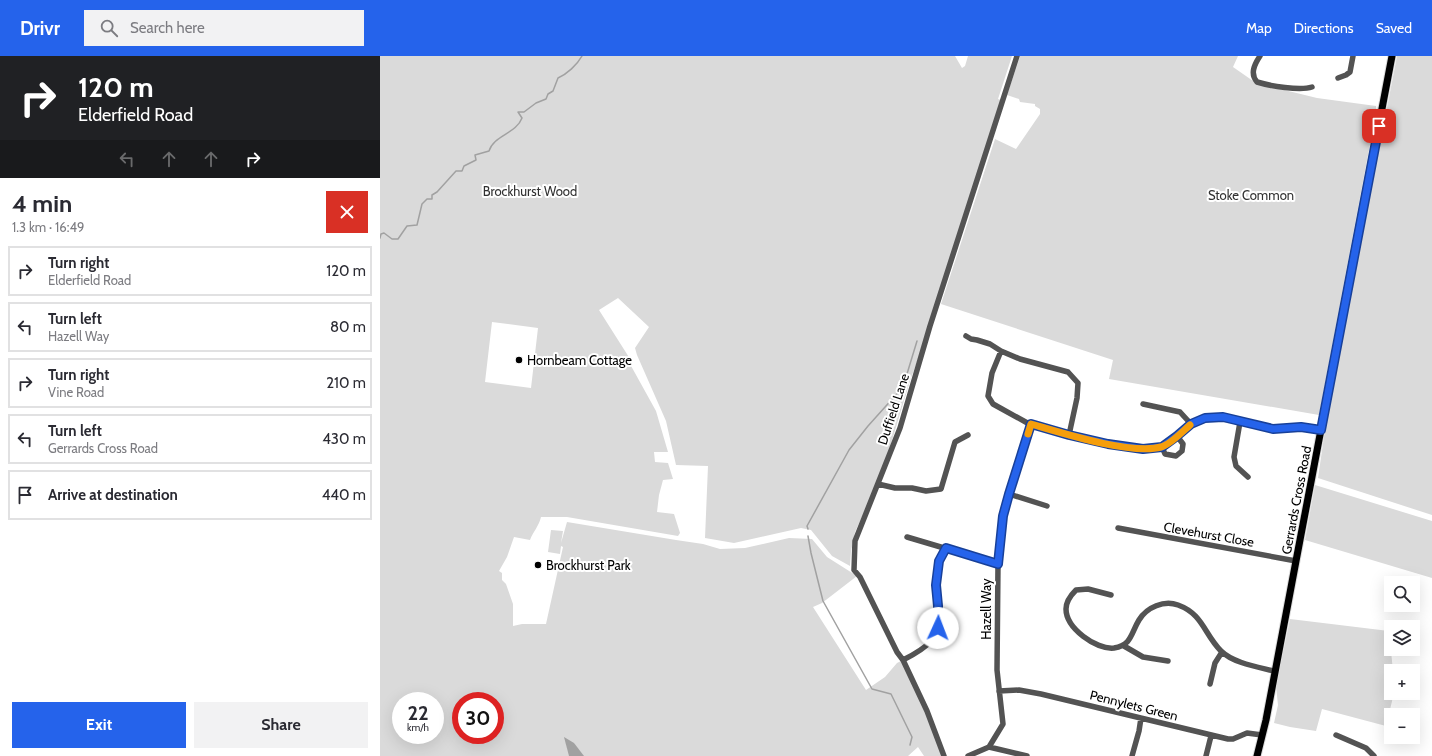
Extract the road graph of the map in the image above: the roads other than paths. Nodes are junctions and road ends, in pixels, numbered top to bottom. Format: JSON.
{"nodes":[{"id":1,"x":1017,"y":56,"type":"edge"},
{"id":2,"x":1260,"y":56,"type":"edge"},
{"id":3,"x":1353,"y":56,"type":"edge"},
{"id":4,"x":1392,"y":56,"type":"edge"},
{"id":5,"x":1338,"y":78,"type":"dead end"},
{"id":6,"x":1312,"y":87,"type":"dead end"},
{"id":7,"x":966,"y":336,"type":"dead end"},
{"id":8,"x":1001,"y":351,"type":"junction"},
{"id":9,"x":1143,"y":404,"type":"dead end"},
{"id":10,"x":1240,"y":422,"type":"junction"},
{"id":11,"x":1031,"y":424,"type":"junction"},
{"id":12,"x":1191,"y":424,"type":"junction"},
{"id":13,"x":1321,"y":430,"type":"junction"},
{"id":14,"x":968,"y":435,"type":"dead end"},
{"id":15,"x":1069,"y":435,"type":"junction"},
{"id":16,"x":1177,"y":436,"type":"junction"},
{"id":17,"x":1162,"y":447,"type":"junction"},
{"id":18,"x":1248,"y":477,"type":"dead end"},
{"id":19,"x":878,"y":484,"type":"junction"},
{"id":20,"x":1009,"y":494,"type":"junction"},
{"id":21,"x":1048,"y":506,"type":"dead end"},
{"id":22,"x":1118,"y":528,"type":"dead end"},
{"id":23,"x":907,"y":537,"type":"dead end"},
{"id":24,"x":946,"y":548,"type":"junction"},
{"id":25,"x":1296,"y":561,"type":"junction"},
{"id":26,"x":998,"y":564,"type":"junction"},
{"id":27,"x":1111,"y":595,"type":"dead end"},
{"id":28,"x":1124,"y":646,"type":"junction"},
{"id":29,"x":1222,"y":652,"type":"junction"},
{"id":30,"x":903,"y":660,"type":"junction"},
{"id":31,"x":1168,"y":661,"type":"dead end"},
{"id":32,"x":1274,"y":671,"type":"junction"},
{"id":33,"x":1210,"y":684,"type":"dead end"},
{"id":34,"x":999,"y":691,"type":"junction"},
{"id":35,"x":1141,"y":718,"type":"junction"},
{"id":36,"x":1262,"y":735,"type":"junction"},
{"id":37,"x":1336,"y":735,"type":"dead end"},
{"id":38,"x":1211,"y":736,"type":"junction"},
{"id":39,"x":989,"y":747,"type":"junction"},
{"id":40,"x":944,"y":756,"type":"edge"},
{"id":41,"x":968,"y":756,"type":"edge"},
{"id":42,"x":1027,"y":756,"type":"edge"},
{"id":43,"x":1132,"y":756,"type":"edge"},
{"id":44,"x":1206,"y":756,"type":"edge"},
{"id":45,"x":1258,"y":756,"type":"edge"},
{"id":46,"x":1374,"y":756,"type":"edge"}],
"edges":[{"from":1,"to":19,"type":"street","name":"Duffield Lane"},
{"from":2,"to":6,"type":"street"},
{"from":3,"to":5,"type":"street"},
{"from":4,"to":13,"type":"main road","name":"Gerrards Cross Road"},
{"from":7,"to":8,"type":"street"},
{"from":8,"to":11,"type":"street"},
{"from":8,"to":15,"type":"street"},
{"from":9,"to":12,"type":"street"},
{"from":10,"to":12,"type":"street"},
{"from":10,"to":13,"type":"street"},
{"from":10,"to":18,"type":"street"},
{"from":11,"to":15,"type":"street"},
{"from":11,"to":20,"type":"street","name":"Hazell Way"},
{"from":12,"to":16,"type":"street"},
{"from":13,"to":25,"type":"main road","name":"Gerrards Cross Road"},
{"from":14,"to":19,"type":"street"},
{"from":15,"to":17,"type":"street"},
{"from":16,"to":17,"type":"street"},
{"from":16,"to":17,"type":"street"},
{"from":19,"to":30,"type":"street","name":"Duffield Lane"},
{"from":20,"to":21,"type":"street"},
{"from":20,"to":26,"type":"street","name":"Hazell Way"},
{"from":22,"to":25,"type":"street","name":"Clevehurst Close"},
{"from":23,"to":24,"type":"street"},
{"from":24,"to":26,"type":"street"},
{"from":24,"to":30,"type":"street"},
{"from":25,"to":32,"type":"main road","name":"Gerrards Cross Road"},
{"from":26,"to":34,"type":"street","name":"Hazell Way"},
{"from":27,"to":28,"type":"street"},
{"from":28,"to":29,"type":"street"},
{"from":28,"to":31,"type":"street"},
{"from":29,"to":32,"type":"street"},
{"from":29,"to":33,"type":"street"},
{"from":30,"to":40,"type":"street","name":"Duffield Lane"},
{"from":32,"to":36,"type":"main road","name":"Gerrards Cross Road"},
{"from":34,"to":35,"type":"street","name":"Pennylets Green"},
{"from":34,"to":39,"type":"street","name":"Hazell Way"},
{"from":35,"to":38,"type":"street","name":"Pennylets Green"},
{"from":35,"to":43,"type":"street"},
{"from":36,"to":38,"type":"street","name":"Pennylets Green"},
{"from":36,"to":45,"type":"main road","name":"Gerrards Cross Road"},
{"from":37,"to":46,"type":"street"},
{"from":38,"to":44,"type":"street"},
{"from":39,"to":41,"type":"street"},
{"from":39,"to":42,"type":"street"}]}
